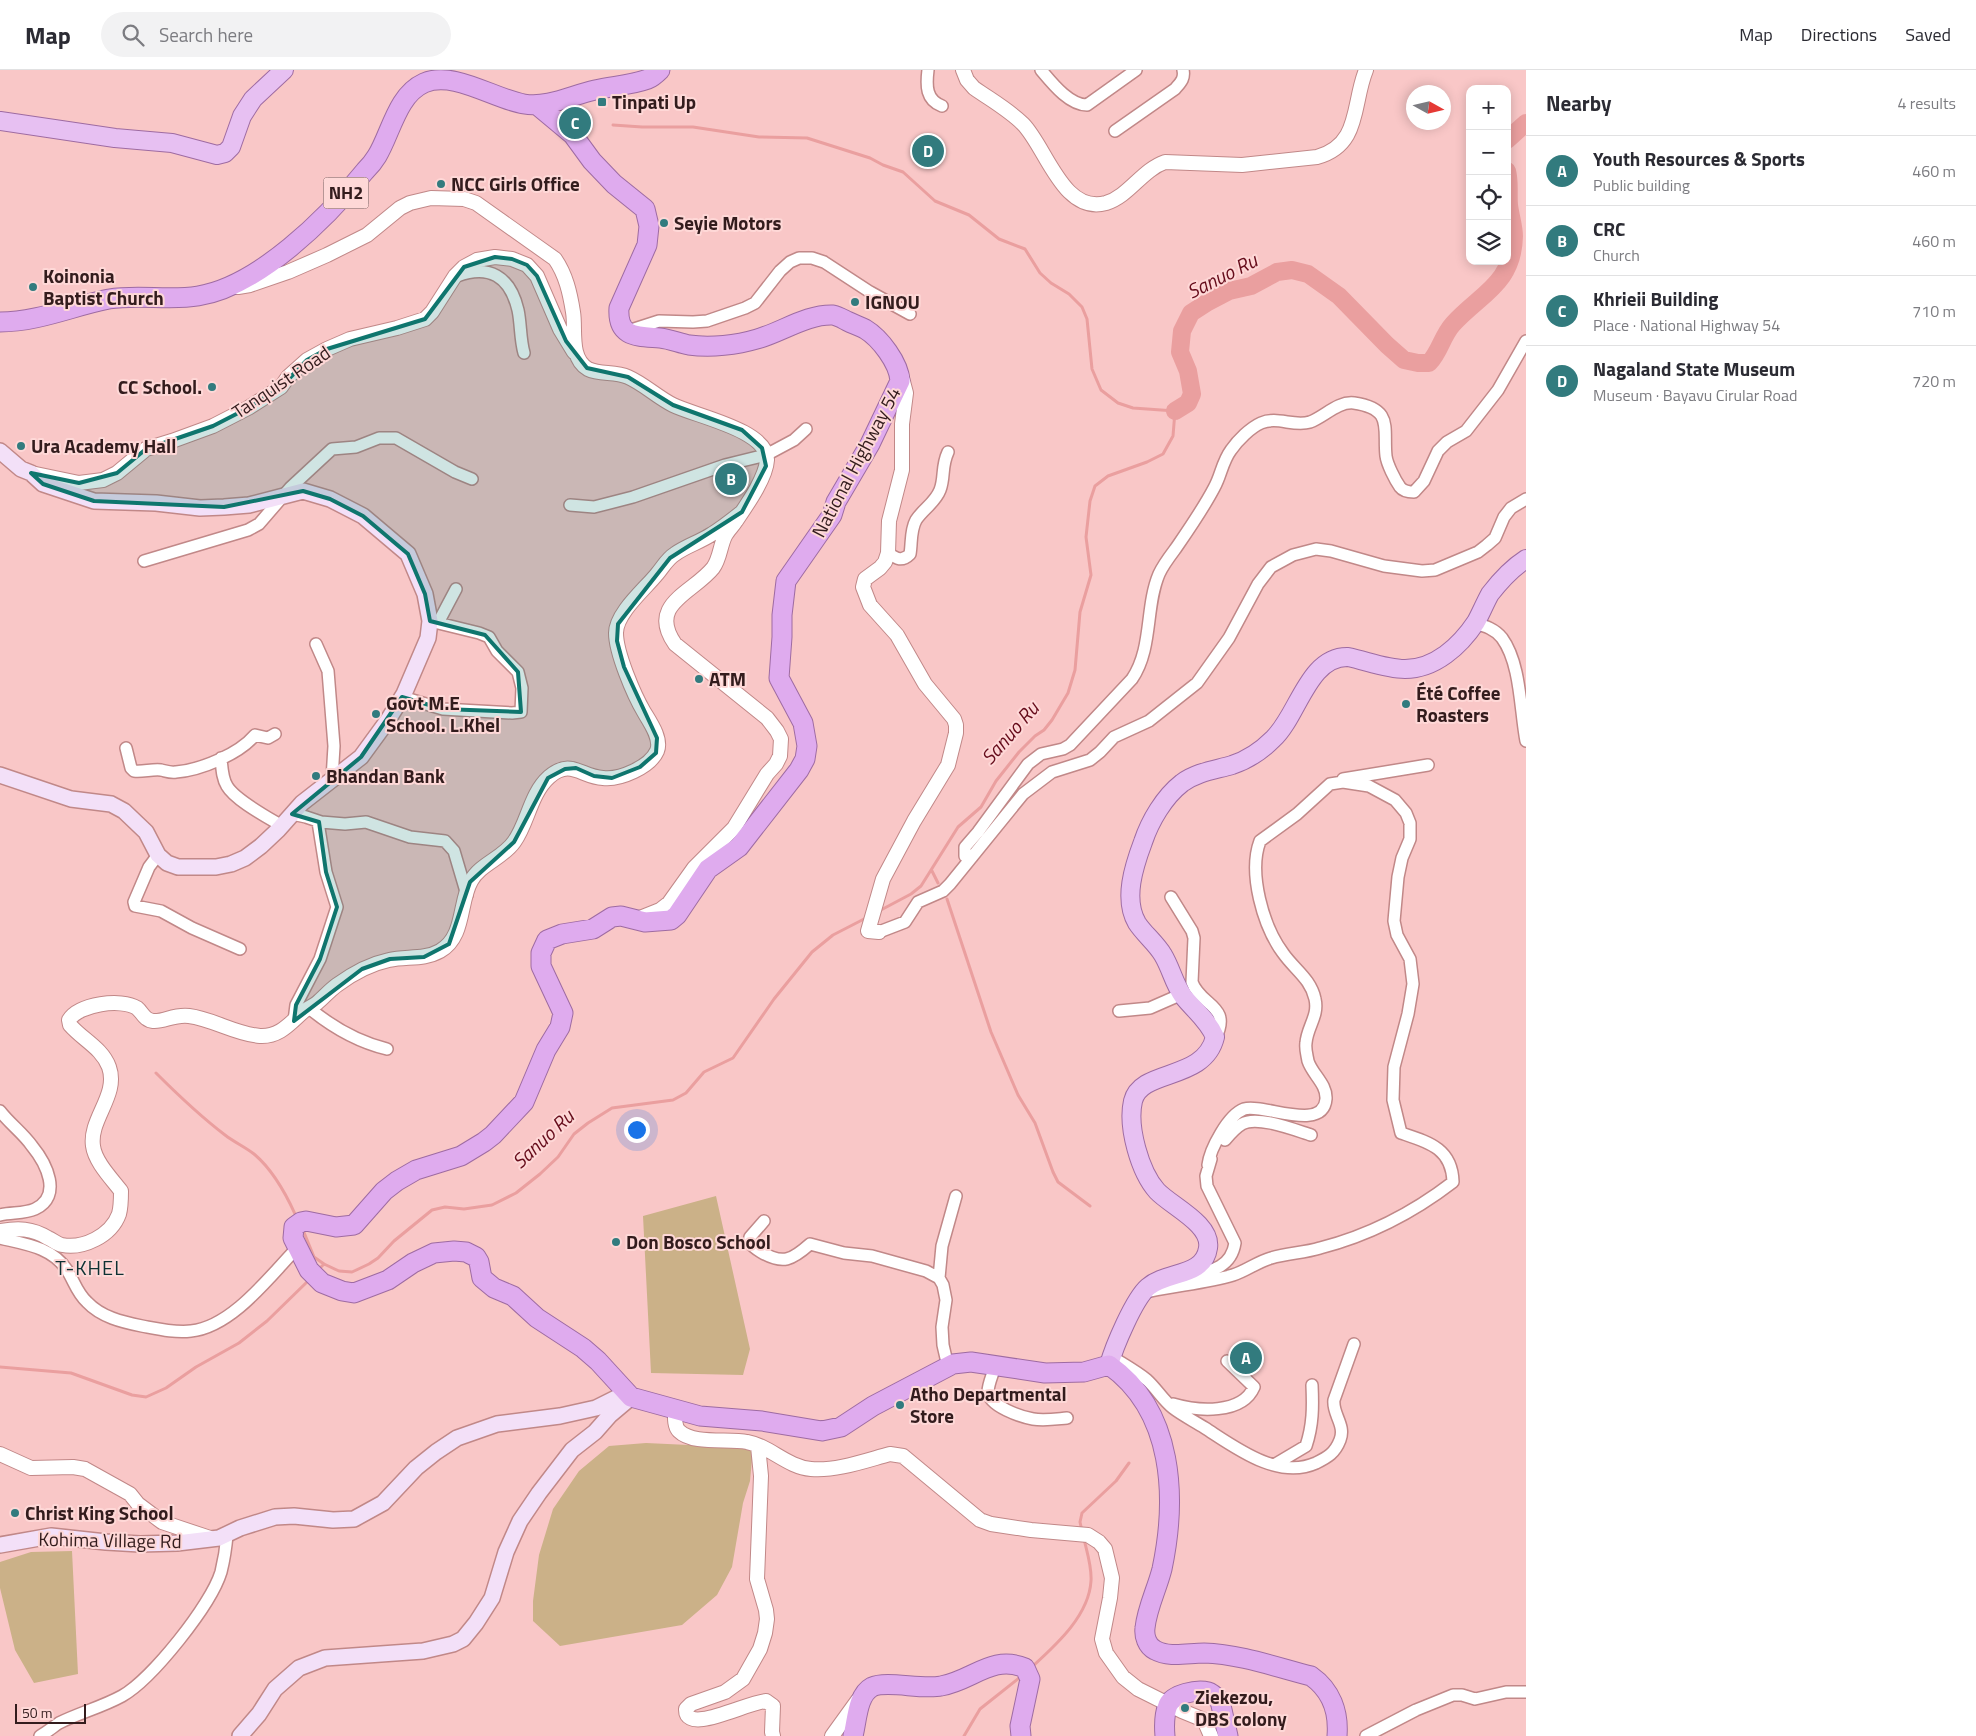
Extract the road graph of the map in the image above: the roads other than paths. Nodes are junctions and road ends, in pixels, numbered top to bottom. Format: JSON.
{"nodes":[{"id":1,"x":284,"y":70,"type":"edge"},
{"id":2,"x":660,"y":70,"type":"edge"},
{"id":3,"x":928,"y":70,"type":"edge"},
{"id":4,"x":962,"y":70,"type":"edge"},
{"id":5,"x":1041,"y":70,"type":"edge"},
{"id":6,"x":1136,"y":70,"type":"edge"},
{"id":7,"x":1183,"y":70,"type":"edge"},
{"id":8,"x":1366,"y":70,"type":"edge"},
{"id":9,"x":537,"y":105,"type":"junction"},
{"id":10,"x":942,"y":106,"type":"dead end"},
{"id":11,"x":0,"y":121,"type":"edge"},
{"id":12,"x":1115,"y":132,"type":"dead end"},
{"id":13,"x":455,"y":276,"type":"junction"},
{"id":14,"x":222,"y":290,"type":"junction"},
{"id":15,"x":910,"y":314,"type":"dead end"},
{"id":16,"x":0,"y":322,"type":"edge"},
{"id":17,"x":626,"y":332,"type":"junction"},
{"id":18,"x":1526,"y":341,"type":"edge"},
{"id":19,"x":524,"y":353,"type":"dead end"},
{"id":20,"x":578,"y":359,"type":"junction"},
{"id":21,"x":899,"y":371,"type":"junction"},
{"id":22,"x":806,"y":429,"type":"dead end"},
{"id":23,"x":0,"y":451,"type":"edge"},
{"id":24,"x":948,"y":452,"type":"dead end"},
{"id":25,"x":766,"y":454,"type":"junction"},
{"id":26,"x":31,"y":473,"type":"junction"},
{"id":27,"x":472,"y":479,"type":"dead end"},
{"id":28,"x":286,"y":494,"type":"junction"},
{"id":29,"x":1526,"y":499,"type":"edge"},
{"id":30,"x":570,"y":505,"type":"dead end"},
{"id":31,"x":742,"y":512,"type":"junction"},
{"id":32,"x":888,"y":553,"type":"junction"},
{"id":33,"x":1526,"y":559,"type":"edge"},
{"id":34,"x":144,"y":561,"type":"dead end"},
{"id":35,"x":456,"y":589,"type":"dead end"},
{"id":36,"x":434,"y":622,"type":"junction"},
{"id":37,"x":1475,"y":623,"type":"junction"},
{"id":38,"x":316,"y":644,"type":"dead end"},
{"id":39,"x":402,"y":697,"type":"junction"},
{"id":40,"x":275,"y":734,"type":"dead end"},
{"id":41,"x":1526,"y":741,"type":"edge"},
{"id":42,"x":126,"y":748,"type":"dead end"},
{"id":43,"x":221,"y":758,"type":"junction"},
{"id":44,"x":1428,"y":765,"type":"dead end"},
{"id":45,"x":0,"y":774,"type":"edge"},
{"id":46,"x":332,"y":779,"type":"junction"},
{"id":47,"x":1330,"y":784,"type":"junction"},
{"id":48,"x":292,"y":814,"type":"junction"},
{"id":49,"x":318,"y":822,"type":"junction"},
{"id":50,"x":282,"y":826,"type":"junction"},
{"id":51,"x":158,"y":855,"type":"junction"},
{"id":52,"x":972,"y":857,"type":"junction"},
{"id":53,"x":467,"y":895,"type":"junction"},
{"id":54,"x":1172,"y":897,"type":"dead end"},
{"id":55,"x":634,"y":920,"type":"junction"},
{"id":56,"x":880,"y":932,"type":"joint"},
{"id":57,"x":240,"y":948,"type":"dead end"},
{"id":58,"x":1182,"y":994,"type":"junction"},
{"id":59,"x":309,"y":1008,"type":"junction"},
{"id":60,"x":1119,"y":1011,"type":"dead end"},
{"id":61,"x":294,"y":1021,"type":"junction"},
{"id":62,"x":1215,"y":1039,"type":"junction"},
{"id":63,"x":387,"y":1049,"type":"dead end"},
{"id":64,"x":0,"y":1111,"type":"edge"},
{"id":65,"x":1311,"y":1135,"type":"dead end"},
{"id":66,"x":1208,"y":1165,"type":"junction"},
{"id":67,"x":956,"y":1196,"type":"dead end"},
{"id":68,"x":0,"y":1215,"type":"edge"},
{"id":69,"x":764,"y":1221,"type":"dead end"},
{"id":70,"x":0,"y":1231,"type":"edge"},
{"id":71,"x":0,"y":1238,"type":"edge"},
{"id":72,"x":297,"y":1248,"type":"junction"},
{"id":73,"x":939,"y":1278,"type":"junction"},
{"id":74,"x":1151,"y":1287,"type":"junction"},
{"id":75,"x":1354,"y":1344,"type":"dead end"},
{"id":76,"x":1111,"y":1361,"type":"junction"},
{"id":77,"x":1227,"y":1361,"type":"dead end"},
{"id":78,"x":953,"y":1364,"type":"junction"},
{"id":79,"x":995,"y":1366,"type":"junction"},
{"id":80,"x":1312,"y":1385,"type":"dead end"},
{"id":81,"x":630,"y":1395,"type":"junction"},
{"id":82,"x":1166,"y":1402,"type":"junction"},
{"id":83,"x":675,"y":1409,"type":"junction"},
{"id":84,"x":1068,"y":1418,"type":"dead end"},
{"id":85,"x":758,"y":1446,"type":"junction"},
{"id":86,"x":0,"y":1454,"type":"edge"},
{"id":87,"x":1274,"y":1464,"type":"junction"},
{"id":88,"x":227,"y":1535,"type":"junction"},
{"id":89,"x":210,"y":1538,"type":"junction"},
{"id":90,"x":0,"y":1545,"type":"edge"},
{"id":91,"x":1526,"y":1692,"type":"edge"},
{"id":92,"x":864,"y":1693,"type":"junction"},
{"id":93,"x":1169,"y":1703,"type":"junction"},
{"id":94,"x":40,"y":1736,"type":"edge"},
{"id":95,"x":240,"y":1736,"type":"edge"},
{"id":96,"x":773,"y":1736,"type":"edge"},
{"id":97,"x":832,"y":1736,"type":"edge"},
{"id":98,"x":853,"y":1736,"type":"edge"},
{"id":99,"x":1021,"y":1736,"type":"edge"},
{"id":100,"x":1165,"y":1736,"type":"edge"},
{"id":101,"x":1211,"y":1736,"type":"edge"},
{"id":102,"x":1228,"y":1736,"type":"edge"},
{"id":103,"x":1336,"y":1736,"type":"edge"},
{"id":104,"x":1366,"y":1736,"type":"edge"}],
"edges":[{"from":1,"to":11,"type":"main road"},
{"from":2,"to":9,"type":"highway","number":"NH2"},
{"from":3,"to":10,"type":"street"},
{"from":4,"to":8,"type":"street"},
{"from":5,"to":6,"type":"street"},
{"from":7,"to":12,"type":"street"},
{"from":9,"to":14,"type":"highway","number":"NH2"},
{"from":9,"to":17,"type":"highway"},
{"from":13,"to":19,"type":"street"},
{"from":13,"to":20,"type":"street","name":"Tanquist Road"},
{"from":13,"to":26,"type":"street","name":"Tanquist Road"},
{"from":14,"to":16,"type":"highway","number":"NH2"},
{"from":14,"to":20,"type":"street"},
{"from":15,"to":17,"type":"street"},
{"from":17,"to":21,"type":"highway","name":"National Highway 54"},
{"from":18,"to":52,"type":"street"},
{"from":20,"to":25,"type":"street"},
{"from":21,"to":32,"type":"street"},
{"from":21,"to":55,"type":"highway","name":"National Highway 54"},
{"from":22,"to":25,"type":"street"},
{"from":23,"to":26,"type":"main road"},
{"from":24,"to":32,"type":"street"},
{"from":25,"to":30,"type":"street"},
{"from":25,"to":31,"type":"street"},
{"from":26,"to":28,"type":"main road"},
{"from":27,"to":28,"type":"street"},
{"from":28,"to":34,"type":"street"},
{"from":28,"to":36,"type":"main road"},
{"from":29,"to":52,"type":"street"},
{"from":31,"to":53,"type":"street"},
{"from":31,"to":55,"type":"street"},
{"from":32,"to":56,"type":"street"},
{"from":33,"to":37,"type":"main road"},
{"from":35,"to":36,"type":"street"},
{"from":36,"to":39,"type":"main road"},
{"from":36,"to":39,"type":"street"},
{"from":37,"to":41,"type":"street"},
{"from":37,"to":58,"type":"main road"},
{"from":38,"to":46,"type":"street"},
{"from":39,"to":46,"type":"main road"},
{"from":40,"to":43,"type":"street"},
{"from":42,"to":43,"type":"street"},
{"from":43,"to":50,"type":"street"},
{"from":44,"to":47,"type":"street"},
{"from":45,"to":51,"type":"main road"},
{"from":46,"to":48,"type":"main road"},
{"from":47,"to":66,"type":"street"},
{"from":47,"to":74,"type":"street"},
{"from":48,"to":49,"type":"street"},
{"from":48,"to":50,"type":"main road"},
{"from":49,"to":53,"type":"street"},
{"from":49,"to":61,"type":"street"},
{"from":50,"to":51,"type":"main road"},
{"from":51,"to":57,"type":"street"},
{"from":52,"to":56,"type":"street"},
{"from":53,"to":59,"type":"street"},
{"from":54,"to":62,"type":"street"},
{"from":55,"to":72,"type":"highway","name":"National Highway 54"},
{"from":58,"to":60,"type":"street"},
{"from":58,"to":62,"type":"main road"},
{"from":59,"to":61,"type":"street"},
{"from":59,"to":63,"type":"street"},
{"from":61,"to":70,"type":"street"},
{"from":62,"to":74,"type":"main road"},
{"from":64,"to":68,"type":"street"},
{"from":65,"to":66,"type":"street"},
{"from":66,"to":74,"type":"street"},
{"from":67,"to":73,"type":"street"},
{"from":69,"to":73,"type":"street"},
{"from":71,"to":72,"type":"street"},
{"from":72,"to":81,"type":"highway","name":"National Highway 54"},
{"from":73,"to":78,"type":"street"},
{"from":74,"to":76,"type":"main road"},
{"from":75,"to":87,"type":"street"},
{"from":76,"to":79,"type":"highway","name":"National Highway 54"},
{"from":76,"to":82,"type":"street"},
{"from":76,"to":103,"type":"highway"},
{"from":77,"to":82,"type":"street"},
{"from":78,"to":79,"type":"highway","name":"National Highway 54"},
{"from":78,"to":83,"type":"highway","name":"National Highway 54"},
{"from":79,"to":84,"type":"street"},
{"from":80,"to":87,"type":"street"},
{"from":81,"to":83,"type":"highway","name":"National Highway 54"},
{"from":81,"to":88,"type":"main road","name":"Kohima Village Rd"},
{"from":81,"to":95,"type":"main road"},
{"from":82,"to":87,"type":"street"},
{"from":83,"to":85,"type":"street"},
{"from":85,"to":93,"type":"street"},
{"from":85,"to":96,"type":"street"},
{"from":86,"to":89,"type":"street"},
{"from":88,"to":89,"type":"main road","name":"Kohima Village Rd"},
{"from":88,"to":94,"type":"street"},
{"from":89,"to":90,"type":"main road","name":"Kohima Village Rd"},
{"from":91,"to":104,"type":"street"},
{"from":92,"to":97,"type":"street"},
{"from":92,"to":98,"type":"highway"},
{"from":92,"to":99,"type":"highway"},
{"from":93,"to":100,"type":"highway"},
{"from":93,"to":101,"type":"street"},
{"from":93,"to":102,"type":"highway"}]}
